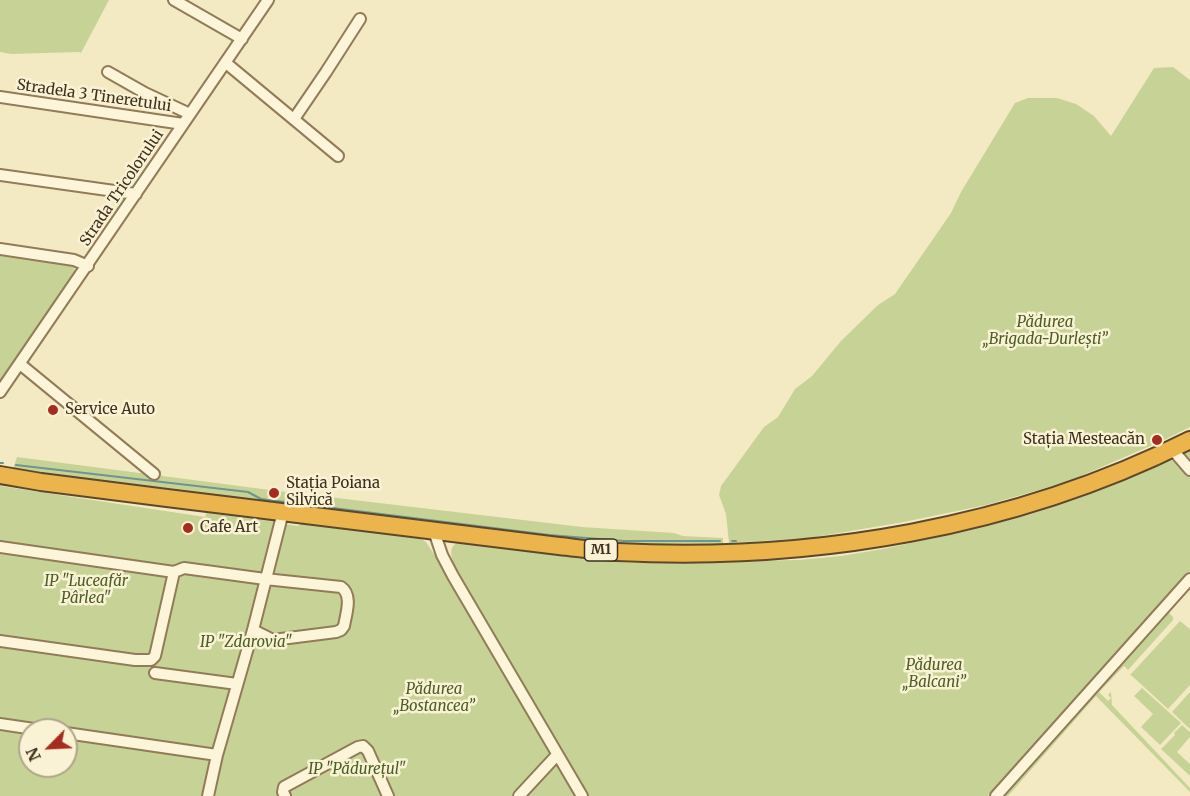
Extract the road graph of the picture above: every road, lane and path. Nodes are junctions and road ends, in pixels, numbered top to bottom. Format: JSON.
{"nodes":[{"id":1,"x":174,"y":0,"type":"edge"},
{"id":2,"x":268,"y":0,"type":"edge"},
{"id":3,"x":360,"y":19,"type":"dead end"},
{"id":4,"x":242,"y":39,"type":"junction"},
{"id":5,"x":226,"y":63,"type":"junction"},
{"id":6,"x":108,"y":72,"type":"dead end"},
{"id":7,"x":0,"y":97,"type":"edge"},
{"id":8,"x":187,"y":119,"type":"junction"},
{"id":9,"x":294,"y":119,"type":"junction"},
{"id":10,"x":338,"y":156,"type":"dead end"},
{"id":11,"x":0,"y":175,"type":"edge"},
{"id":12,"x":136,"y":194,"type":"junction"},
{"id":13,"x":0,"y":249,"type":"edge"},
{"id":14,"x":88,"y":266,"type":"junction"},
{"id":15,"x":20,"y":364,"type":"junction"},
{"id":16,"x":0,"y":392,"type":"edge"},
{"id":17,"x":1190,"y":440,"type":"edge"},
{"id":18,"x":1172,"y":449,"type":"junction"},
{"id":19,"x":1190,"y":470,"type":"edge"},
{"id":20,"x":154,"y":474,"type":"dead end"},
{"id":21,"x":0,"y":475,"type":"edge"},
{"id":22,"x":283,"y":512,"type":"junction"},
{"id":23,"x":434,"y":531,"type":"junction"},
{"id":24,"x":0,"y":547,"type":"edge"},
{"id":25,"x":174,"y":572,"type":"junction"},
{"id":26,"x":266,"y":579,"type":"junction"},
{"id":27,"x":1190,"y":579,"type":"edge"},
{"id":28,"x":253,"y":630,"type":"junction"},
{"id":29,"x":0,"y":641,"type":"edge"},
{"id":30,"x":155,"y":673,"type":"dead end"},
{"id":31,"x":237,"y":684,"type":"junction"},
{"id":32,"x":0,"y":724,"type":"edge"},
{"id":33,"x":18,"y":727,"type":"edge"},
{"id":34,"x":78,"y":736,"type":"edge"},
{"id":35,"x":217,"y":755,"type":"junction"},
{"id":36,"x":557,"y":755,"type":"junction"},
{"id":37,"x":208,"y":796,"type":"edge"},
{"id":38,"x":285,"y":796,"type":"edge"},
{"id":39,"x":388,"y":796,"type":"edge"},
{"id":40,"x":519,"y":796,"type":"edge"},
{"id":41,"x":582,"y":796,"type":"edge"},
{"id":42,"x":996,"y":796,"type":"edge"}],
"edges":[{"from":1,"to":4,"type":"street"},
{"from":2,"to":4,"type":"street","name":"Strada Tricolorului"},
{"from":3,"to":9,"type":"street"},
{"from":4,"to":5,"type":"street","name":"Strada Tricolorului"},
{"from":5,"to":8,"type":"street","name":"Strada Tricolorului"},
{"from":5,"to":9,"type":"street"},
{"from":6,"to":8,"type":"street","name":"Stradela 3 Tineretului"},
{"from":7,"to":8,"type":"street","name":"Stradela 3 Tineretului"},
{"from":8,"to":12,"type":"street","name":"Strada Tricolorului"},
{"from":9,"to":10,"type":"street"},
{"from":11,"to":12,"type":"street"},
{"from":12,"to":14,"type":"street","name":"Strada Tricolorului"},
{"from":13,"to":14,"type":"street"},
{"from":14,"to":15,"type":"street","name":"Strada Tricolorului"},
{"from":15,"to":16,"type":"street","name":"Strada Tricolorului"},
{"from":15,"to":20,"type":"street"},
{"from":17,"to":18,"type":"highway","number":"M1"},
{"from":18,"to":19,"type":"street"},
{"from":18,"to":23,"type":"highway","number":"M1"},
{"from":21,"to":22,"type":"highway","number":"M1"},
{"from":22,"to":23,"type":"highway","number":"M1"},
{"from":22,"to":26,"type":"street"},
{"from":23,"to":36,"type":"street"},
{"from":24,"to":25,"type":"street"},
{"from":25,"to":26,"type":"street"},
{"from":25,"to":29,"type":"street"},
{"from":26,"to":28,"type":"street"},
{"from":26,"to":28,"type":"street"},
{"from":27,"to":42,"type":"street"},
{"from":28,"to":31,"type":"street"},
{"from":30,"to":31,"type":"street"},
{"from":31,"to":35,"type":"street"},
{"from":32,"to":33,"type":"street"},
{"from":34,"to":35,"type":"street"},
{"from":35,"to":37,"type":"street"},
{"from":36,"to":40,"type":"street"},
{"from":36,"to":41,"type":"street"},
{"from":38,"to":39,"type":"street"}]}
